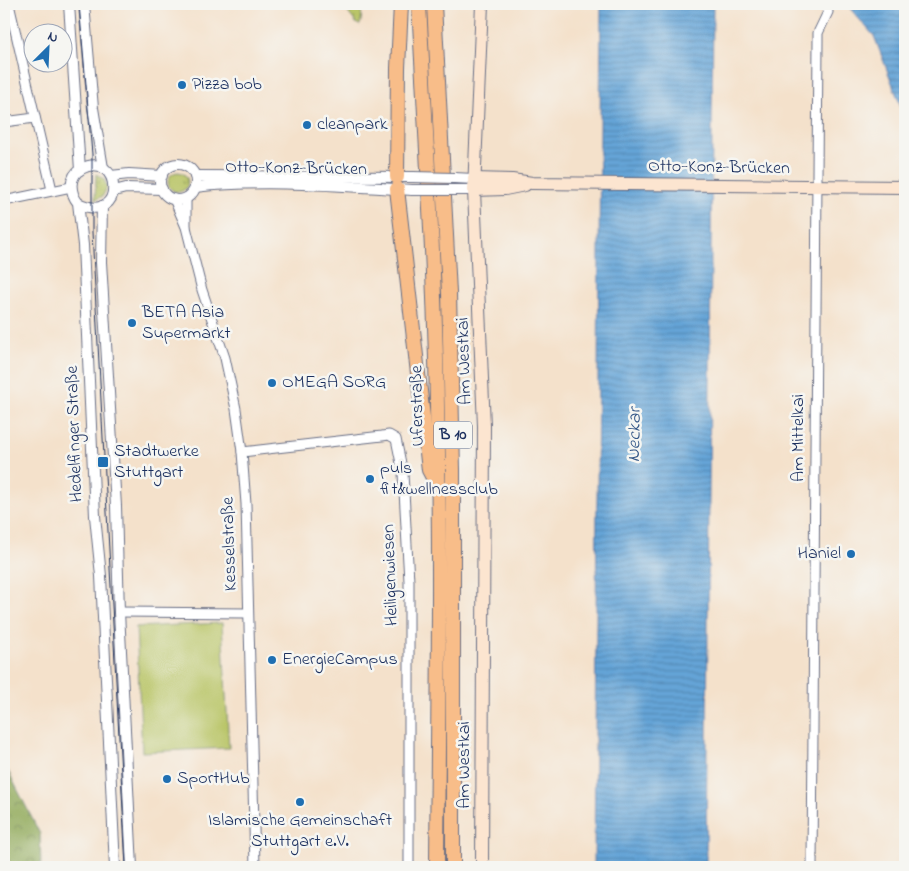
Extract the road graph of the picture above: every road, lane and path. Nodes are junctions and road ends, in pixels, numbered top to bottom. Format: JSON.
{"nodes":[{"id":1,"x":9,"y":4,"type":"edge"},
{"id":2,"x":69,"y":4,"type":"edge"},
{"id":3,"x":84,"y":4,"type":"edge"},
{"id":4,"x":401,"y":4,"type":"edge"},
{"id":5,"x":419,"y":4,"type":"edge"},
{"id":6,"x":434,"y":4,"type":"edge"},
{"id":7,"x":482,"y":4,"type":"edge"},
{"id":8,"x":828,"y":12,"type":"dead end"},
{"id":9,"x":35,"y":118,"type":"junction"},
{"id":10,"x":4,"y":122,"type":"edge"},
{"id":11,"x":80,"y":170,"type":"junction"},
{"id":12,"x":107,"y":172,"type":"junction"},
{"id":13,"x":162,"y":176,"type":"junction"},
{"id":14,"x":195,"y":182,"type":"junction"},
{"id":15,"x":397,"y":183,"type":"junction"},
{"id":16,"x":474,"y":184,"type":"junction"},
{"id":17,"x":816,"y":186,"type":"junction"},
{"id":18,"x":71,"y":187,"type":"junction"},
{"id":19,"x":905,"y":187,"type":"edge"},
{"id":20,"x":162,"y":189,"type":"junction"},
{"id":21,"x":52,"y":190,"type":"junction"},
{"id":22,"x":114,"y":191,"type":"junction"},
{"id":23,"x":186,"y":198,"type":"junction"},
{"id":24,"x":174,"y":199,"type":"junction"},
{"id":25,"x":4,"y":201,"type":"edge"},
{"id":26,"x":78,"y":203,"type":"junction"},
{"id":27,"x":102,"y":206,"type":"junction"},
{"id":28,"x":186,"y":227,"type":"junction"},
{"id":29,"x":242,"y":452,"type":"junction"},
{"id":30,"x":439,"y":488,"type":"junction"},
{"id":31,"x":119,"y":612,"type":"junction"},
{"id":32,"x":248,"y":613,"type":"junction"},
{"id":33,"x":115,"y":867,"type":"edge"},
{"id":34,"x":132,"y":867,"type":"edge"},
{"id":35,"x":255,"y":867,"type":"edge"},
{"id":36,"x":409,"y":867,"type":"edge"},
{"id":37,"x":437,"y":867,"type":"edge"},
{"id":38,"x":453,"y":867,"type":"edge"},
{"id":39,"x":482,"y":867,"type":"edge"},
{"id":40,"x":812,"y":867,"type":"edge"}],
"edges":[{"from":1,"to":9,"type":"street"},
{"from":2,"to":11,"type":"street"},
{"from":3,"to":12,"type":"street"},
{"from":4,"to":15,"type":"highway","number":"B 10"},
{"from":5,"to":30,"type":"highway","name":"Uferstraße","number":"B 10"},
{"from":6,"to":38,"type":"highway","name":"Uferstraße","number":"B 10"},
{"from":7,"to":16,"type":"main road","name":"Am Westkai"},
{"from":8,"to":17,"type":"street","name":"Am Mittelkai"},
{"from":9,"to":10,"type":"street"},
{"from":9,"to":21,"type":"street"},
{"from":11,"to":12,"type":"street","name":"Otto-Konz-Brücken"},
{"from":11,"to":18,"type":"street"},
{"from":12,"to":13,"type":"street","name":"Otto-Konz-Brücken"},
{"from":12,"to":22,"type":"street"},
{"from":13,"to":14,"type":"street","name":"Otto-Konz-Brücken"},
{"from":13,"to":20,"type":"street"},
{"from":14,"to":15,"type":"street","name":"Otto-Konz-Brücken"},
{"from":14,"to":23,"type":"street"},
{"from":15,"to":16,"type":"street","name":"Otto-Konz-Brücken","bridge":true},
{"from":15,"to":16,"type":"street","name":"Otto-Konz-Brücken","bridge":true},
{"from":15,"to":30,"type":"highway","number":"B 10"},
{"from":16,"to":17,"type":"main road","name":"Otto-Konz-Brücken"},
{"from":16,"to":39,"type":"main road","name":"Am Westkai"},
{"from":17,"to":19,"type":"main road","name":"Otto-Konz-Brücken"},
{"from":17,"to":40,"type":"street","name":"Am Mittelkai"},
{"from":18,"to":21,"type":"street"},
{"from":18,"to":26,"type":"street","name":"Hedelfinger Straße"},
{"from":20,"to":22,"type":"street"},
{"from":20,"to":24,"type":"street"},
{"from":21,"to":25,"type":"street"},
{"from":22,"to":27,"type":"street"},
{"from":23,"to":24,"type":"street"},
{"from":23,"to":28,"type":"street","name":"Kesselstraße"},
{"from":24,"to":28,"type":"street","name":"Kesselstraße"},
{"from":26,"to":27,"type":"street"},
{"from":26,"to":33,"type":"street","name":"Hedelfinger Straße"},
{"from":27,"to":31,"type":"street","name":"Hedelfinger Straße"},
{"from":28,"to":29,"type":"street","name":"Kesselstraße"},
{"from":29,"to":32,"type":"street","name":"Kesselstraße"},
{"from":29,"to":36,"type":"street","name":"Heiligenwiesen"},
{"from":30,"to":37,"type":"highway","name":"Uferstraße","number":"B 10"},
{"from":31,"to":32,"type":"street"},
{"from":31,"to":34,"type":"street","name":"Hedelfinger Straße"},
{"from":32,"to":35,"type":"street","name":"Kesselstraße"}]}
